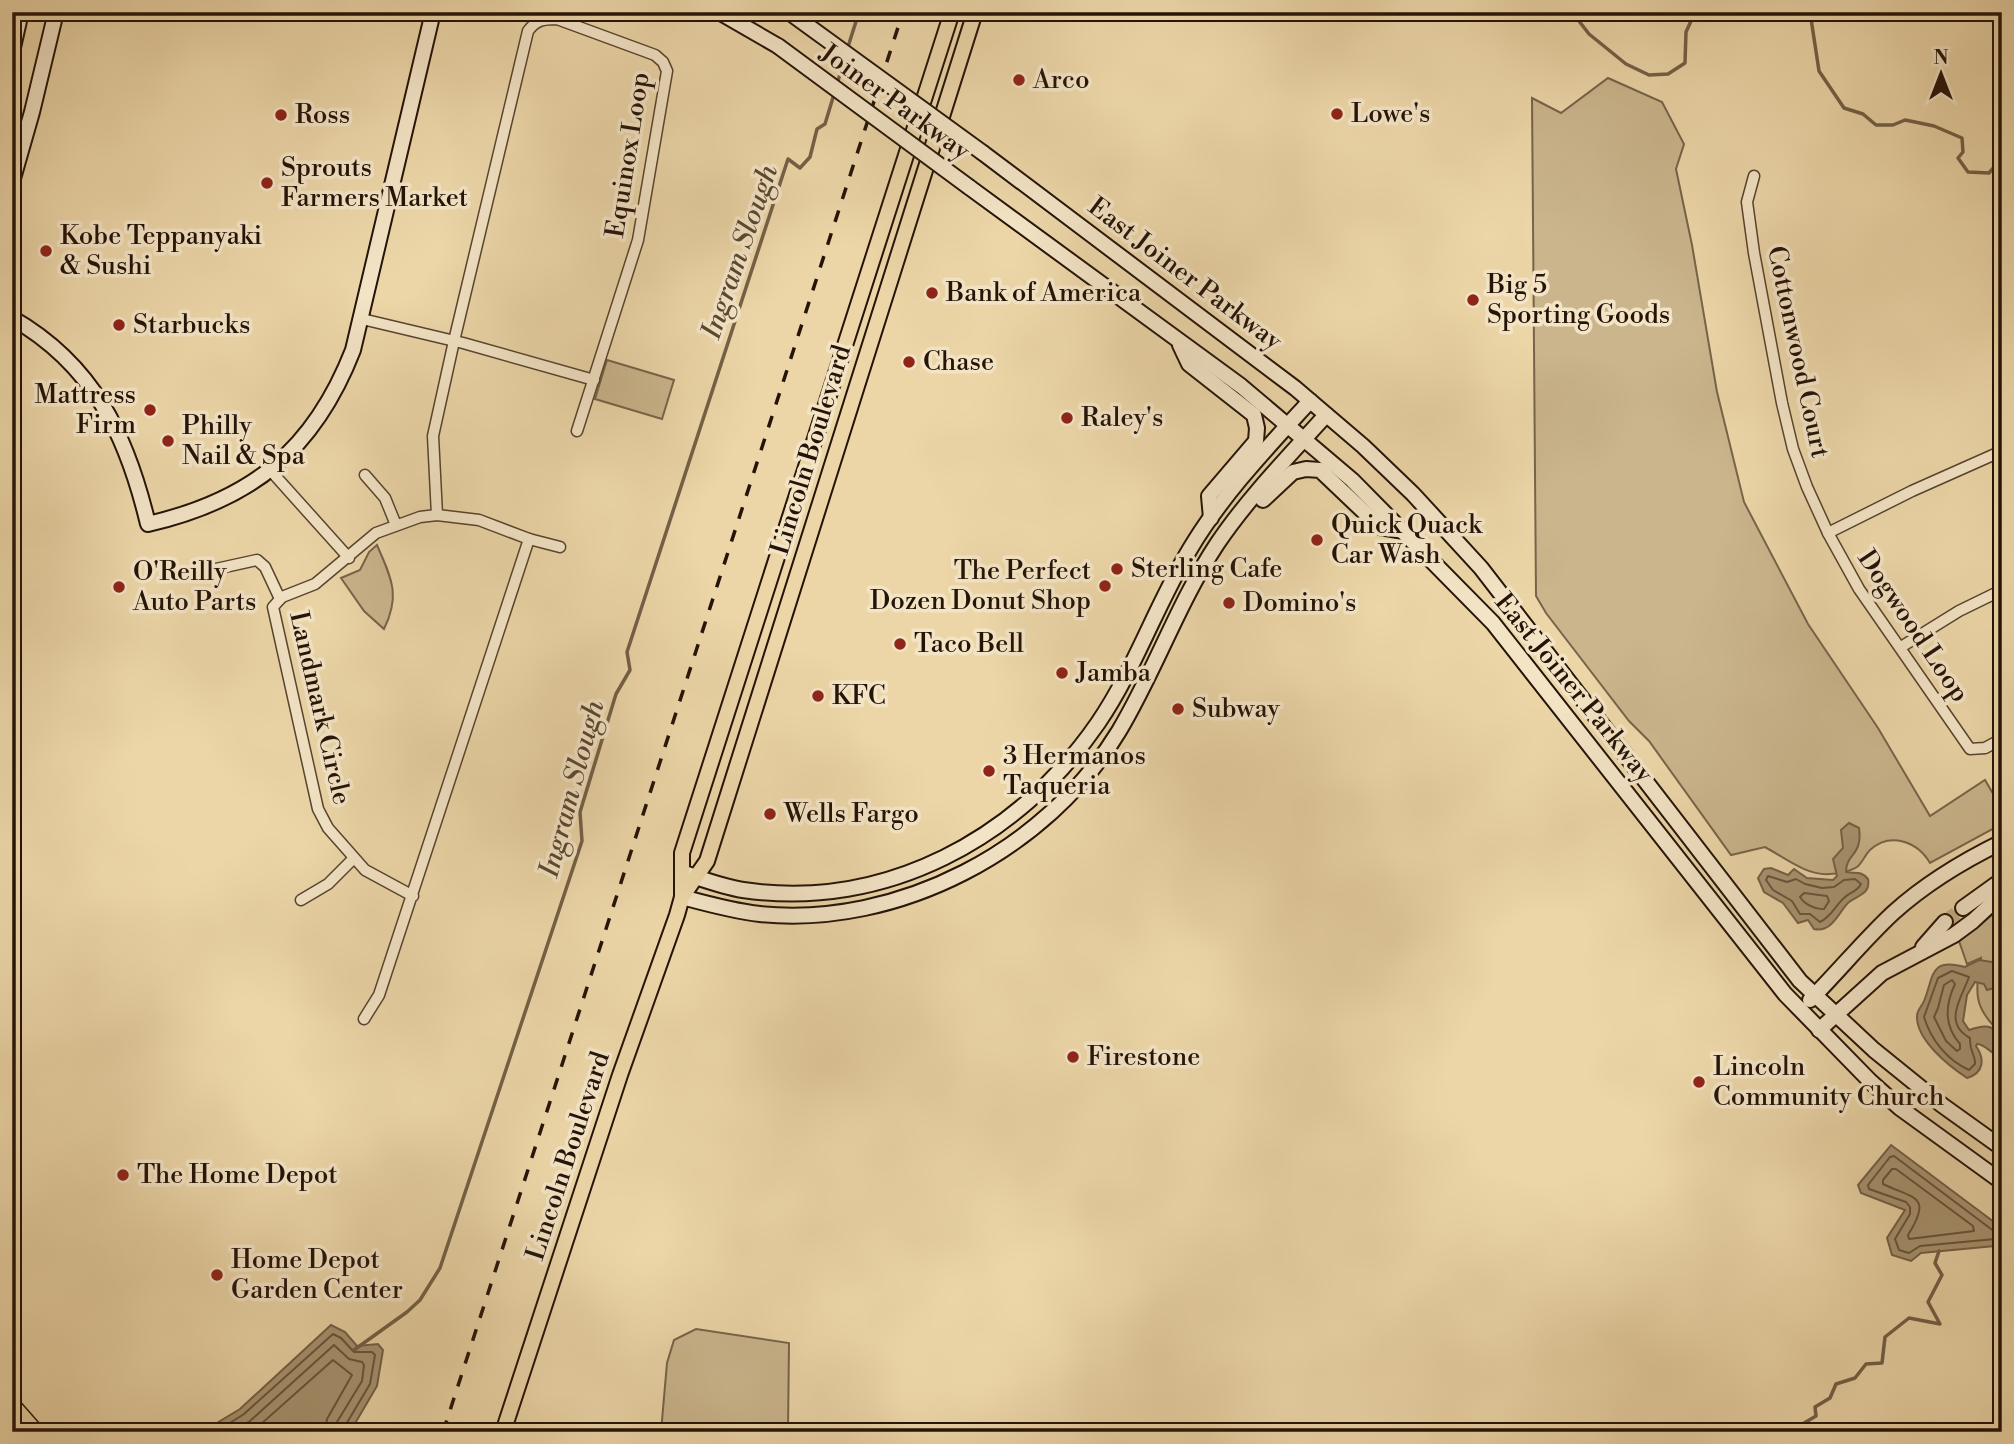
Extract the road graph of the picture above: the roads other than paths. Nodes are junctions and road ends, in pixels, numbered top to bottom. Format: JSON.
{"nodes":[{"id":1,"x":21,"y":12,"type":"edge"},
{"id":2,"x":56,"y":12,"type":"edge"},
{"id":3,"x":433,"y":12,"type":"edge"},
{"id":4,"x":719,"y":12,"type":"edge"},
{"id":5,"x":952,"y":12,"type":"edge"},
{"id":6,"x":975,"y":12,"type":"edge"},
{"id":7,"x":791,"y":13,"type":"edge"},
{"id":8,"x":12,"y":52,"type":"edge"},
{"id":9,"x":983,"y":153,"type":"joint"},
{"id":10,"x":1754,"y":176,"type":"dead end"},
{"id":11,"x":12,"y":182,"type":"edge"},
{"id":12,"x":969,"y":187,"type":"joint"},
{"id":13,"x":12,"y":318,"type":"edge"},
{"id":14,"x":362,"y":319,"type":"junction"},
{"id":15,"x":454,"y":341,"type":"junction"},
{"id":16,"x":1178,"y":341,"type":"junction"},
{"id":17,"x":594,"y":380,"type":"junction"},
{"id":18,"x":1310,"y":401,"type":"junction"},
{"id":19,"x":1326,"y":415,"type":"junction"},
{"id":20,"x":1289,"y":425,"type":"junction"},
{"id":21,"x":577,"y":431,"type":"dead end"},
{"id":22,"x":1305,"y":439,"type":"junction"},
{"id":23,"x":2002,"y":452,"type":"edge"},
{"id":24,"x":270,"y":470,"type":"junction"},
{"id":25,"x":365,"y":475,"type":"dead end"},
{"id":26,"x":437,"y":515,"type":"junction"},
{"id":27,"x":1211,"y":518,"type":"junction"},
{"id":28,"x":396,"y":525,"type":"junction"},
{"id":29,"x":1405,"y":532,"type":"junction"},
{"id":30,"x":1828,"y":533,"type":"junction"},
{"id":31,"x":1225,"y":534,"type":"junction"},
{"id":32,"x":529,"y":539,"type":"junction"},
{"id":33,"x":560,"y":547,"type":"dead end"},
{"id":34,"x":349,"y":558,"type":"junction"},
{"id":35,"x":216,"y":569,"type":"dead end"},
{"id":36,"x":2002,"y":590,"type":"edge"},
{"id":37,"x":280,"y":599,"type":"junction"},
{"id":38,"x":1901,"y":647,"type":"junction"},
{"id":39,"x":2002,"y":739,"type":"edge"},
{"id":40,"x":2002,"y":842,"type":"edge"},
{"id":41,"x":354,"y":859,"type":"junction"},
{"id":42,"x":689,"y":875,"type":"junction"},
{"id":43,"x":2002,"y":880,"type":"edge"},
{"id":44,"x":2002,"y":894,"type":"edge"},
{"id":45,"x":413,"y":896,"type":"junction"},
{"id":46,"x":682,"y":897,"type":"junction"},
{"id":47,"x":301,"y":900,"type":"dead end"},
{"id":48,"x":1963,"y":908,"type":"tunnel mouth"},
{"id":49,"x":1945,"y":922,"type":"tunnel mouth"},
{"id":50,"x":1918,"y":954,"type":"junction"},
{"id":51,"x":1815,"y":996,"type":"junction"},
{"id":52,"x":1801,"y":1010,"type":"junction"},
{"id":53,"x":1835,"y":1014,"type":"junction"},
{"id":54,"x":364,"y":1019,"type":"dead end"},
{"id":55,"x":1819,"y":1030,"type":"junction"},
{"id":56,"x":2002,"y":1148,"type":"edge"},
{"id":57,"x":2002,"y":1182,"type":"edge"},
{"id":58,"x":12,"y":1401,"type":"edge"},
{"id":59,"x":12,"y":1407,"type":"edge"},
{"id":60,"x":30,"y":1427,"type":"edge"},
{"id":61,"x":503,"y":1432,"type":"edge"}],
"edges":[{"from":1,"to":8,"type":"main road"},
{"from":2,"to":11,"type":"main road"},
{"from":3,"to":14,"type":"main road"},
{"from":4,"to":12,"type":"main road","name":"Joiner Parkway","bridge":true},
{"from":5,"to":42,"type":"main road","name":"Lincoln Boulevard"},
{"from":6,"to":42,"type":"main road","name":"Lincoln Boulevard"},
{"from":7,"to":9,"type":"main road","name":"Joiner Parkway","bridge":true},
{"from":9,"to":18,"type":"main road","name":"East Joiner Parkway"},
{"from":10,"to":30,"type":"street","name":"Cottonwood Court"},
{"from":12,"to":16,"type":"main road","name":"East Joiner Parkway"},
{"from":13,"to":24,"type":"main road"},
{"from":14,"to":15,"type":"street"},
{"from":14,"to":24,"type":"main road"},
{"from":15,"to":17,"type":"street"},
{"from":15,"to":17,"type":"street","name":"Equinox Loop"},
{"from":15,"to":26,"type":"street","name":"Equinox Loop"},
{"from":16,"to":20,"type":"main road","name":"East Joiner Parkway"},
{"from":16,"to":27,"type":"main road"},
{"from":17,"to":21,"type":"street","name":"Equinox Loop"},
{"from":18,"to":19,"type":"main road","name":"East Joiner Parkway"},
{"from":18,"to":20,"type":"main road"},
{"from":19,"to":22,"type":"main road"},
{"from":19,"to":51,"type":"main road","name":"East Joiner Parkway"},
{"from":20,"to":22,"type":"main road","name":"East Joiner Parkway"},
{"from":20,"to":27,"type":"main road"},
{"from":22,"to":29,"type":"main road","name":"East Joiner Parkway"},
{"from":22,"to":31,"type":"main road"},
{"from":23,"to":30,"type":"street"},
{"from":24,"to":34,"type":"street"},
{"from":25,"to":28,"type":"street"},
{"from":26,"to":28,"type":"street","name":"Landmark Circle"},
{"from":26,"to":32,"type":"street","name":"Landmark Circle"},
{"from":27,"to":42,"type":"main road"},
{"from":28,"to":34,"type":"street","name":"Landmark Circle"},
{"from":29,"to":31,"type":"main road"},
{"from":29,"to":52,"type":"main road","name":"East Joiner Parkway"},
{"from":30,"to":38,"type":"street","name":"Dogwood Loop"},
{"from":31,"to":46,"type":"main road"},
{"from":32,"to":33,"type":"street","name":"Landmark Circle"},
{"from":32,"to":45,"type":"street"},
{"from":34,"to":37,"type":"street","name":"Landmark Circle"},
{"from":35,"to":37,"type":"street"},
{"from":36,"to":38,"type":"street"},
{"from":37,"to":41,"type":"street","name":"Landmark Circle"},
{"from":38,"to":39,"type":"street","name":"Dogwood Loop"},
{"from":40,"to":51,"type":"main road"},
{"from":41,"to":45,"type":"street","name":"Landmark Circle"},
{"from":41,"to":47,"type":"street"},
{"from":42,"to":46,"type":"main road","name":"Lincoln Boulevard"},
{"from":43,"to":48,"type":"main road"},
{"from":44,"to":50,"type":"main road"},
{"from":45,"to":54,"type":"street"},
{"from":46,"to":61,"type":"main road","name":"Lincoln Boulevard"},
{"from":49,"to":50,"type":"main road"},
{"from":50,"to":53,"type":"main road"},
{"from":51,"to":52,"type":"main road"},
{"from":51,"to":53,"type":"main road","name":"East Joiner Parkway"},
{"from":52,"to":55,"type":"main road","name":"East Joiner Parkway"},
{"from":53,"to":55,"type":"main road"},
{"from":53,"to":56,"type":"main road","name":"East Joiner Parkway"},
{"from":55,"to":57,"type":"main road","name":"East Joiner Parkway"},
{"from":58,"to":60,"type":"highway"},
{"from":59,"to":60,"type":"highway"}]}
